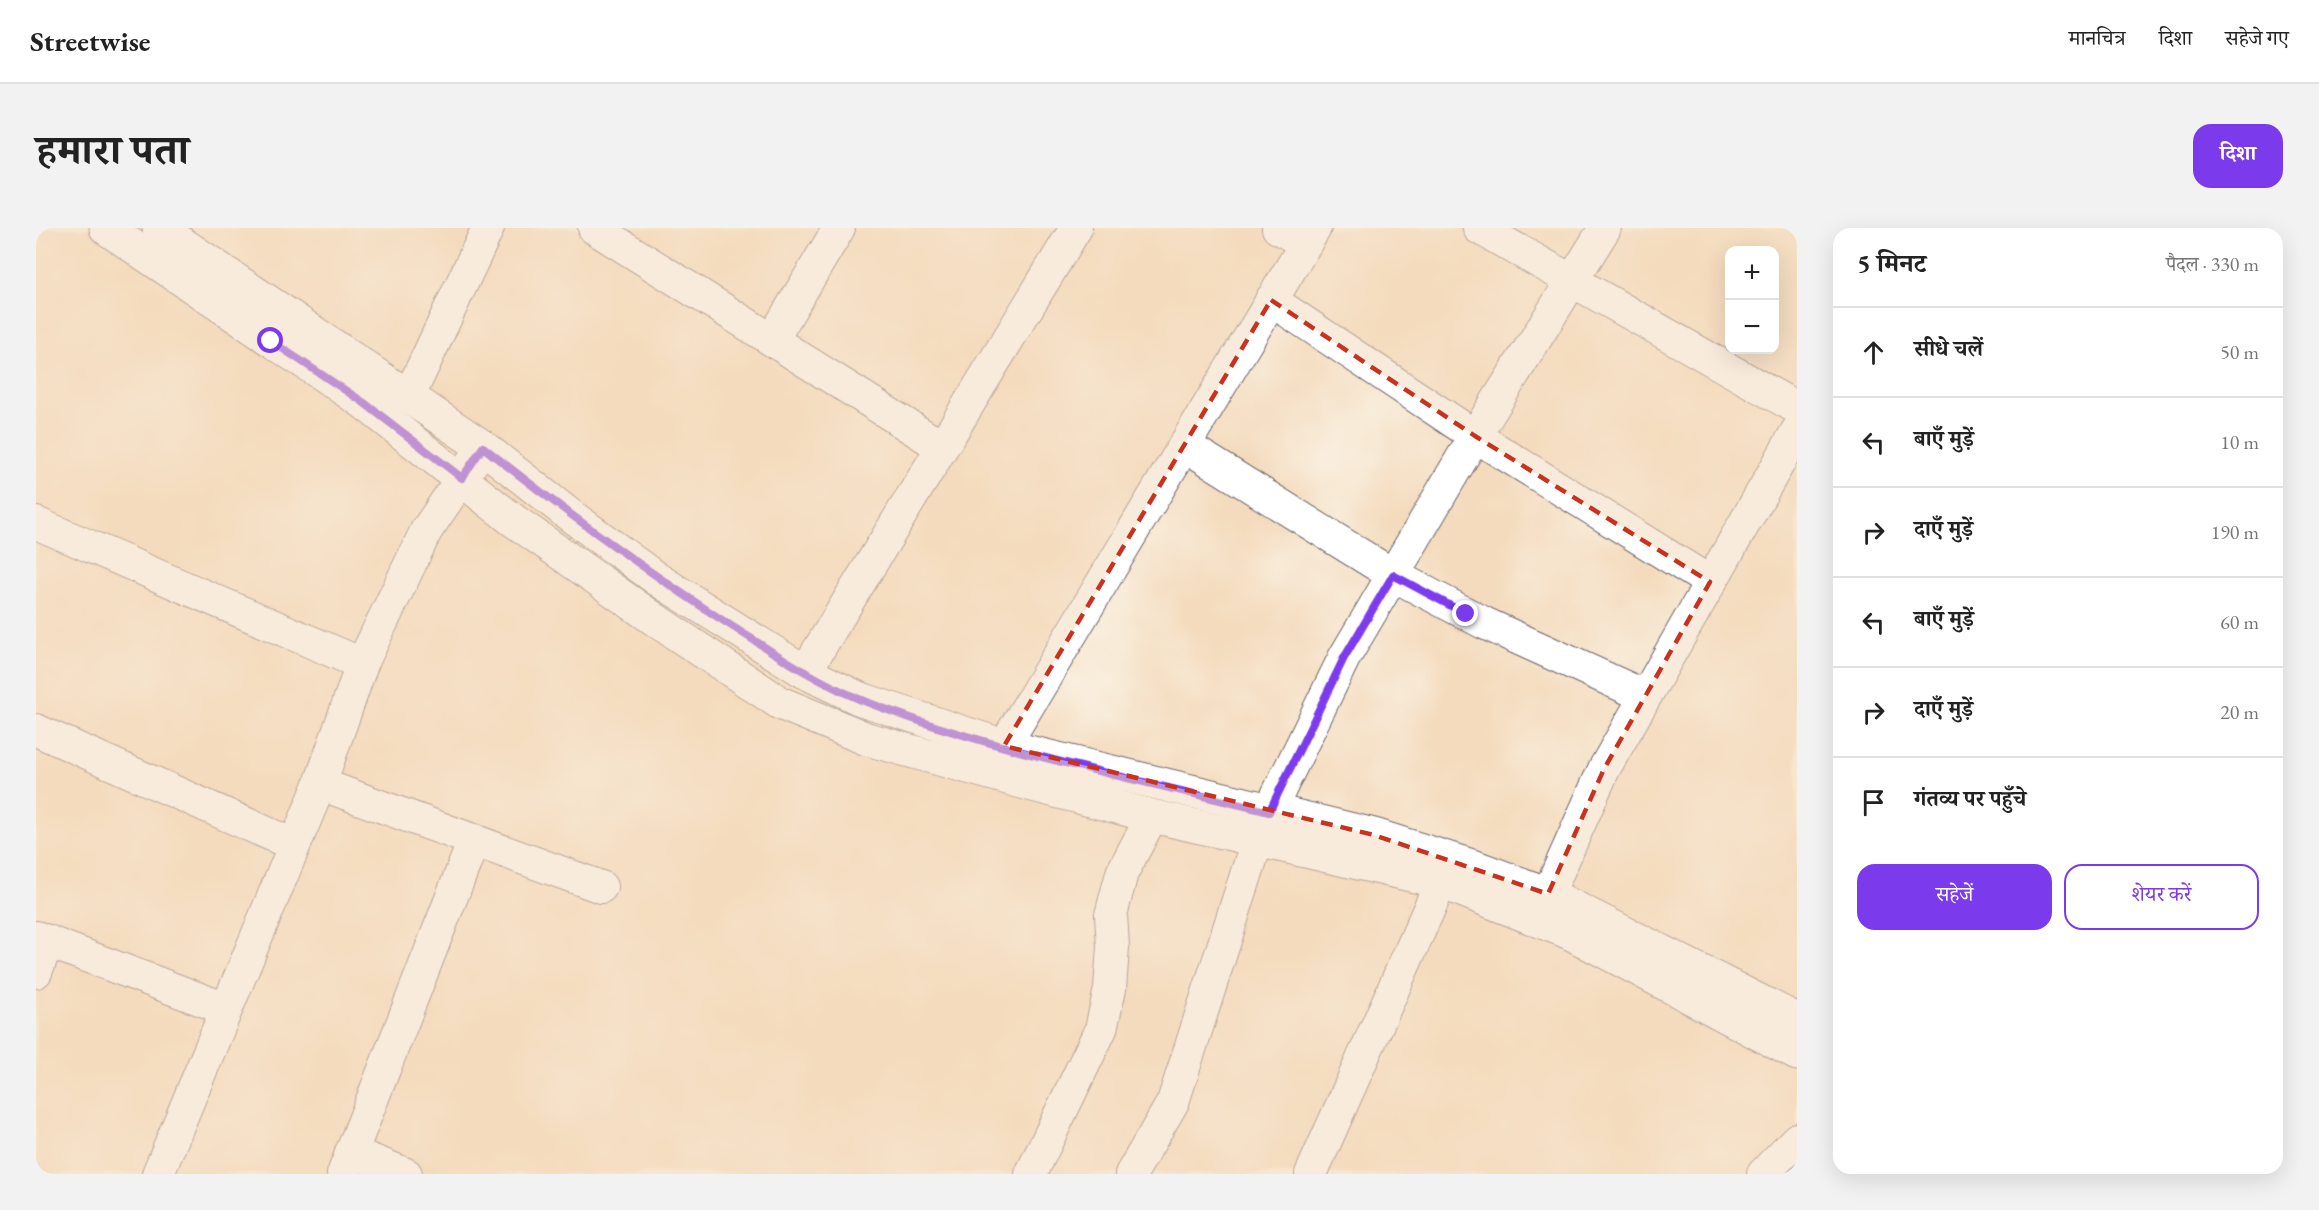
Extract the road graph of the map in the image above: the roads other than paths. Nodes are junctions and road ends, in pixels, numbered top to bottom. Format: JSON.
{"nodes":[{"id":1,"x":106,"y":228,"type":"edge"},
{"id":2,"x":159,"y":228,"type":"edge"},
{"id":3,"x":488,"y":228,"type":"edge"},
{"id":4,"x":839,"y":228,"type":"edge"},
{"id":5,"x":1077,"y":228,"type":"edge"},
{"id":6,"x":1278,"y":228,"type":"edge"},
{"id":7,"x":1479,"y":228,"type":"edge"},
{"id":8,"x":1605,"y":228,"type":"edge"},
{"id":9,"x":605,"y":231,"type":"edge"},
{"id":10,"x":1310,"y":236,"type":"edge"},
{"id":11,"x":1570,"y":281,"type":"junction"},
{"id":12,"x":1271,"y":300,"type":"junction"},
{"id":13,"x":772,"y":340,"type":"junction"},
{"id":14,"x":409,"y":396,"type":"junction"},
{"id":15,"x":1797,"y":408,"type":"edge"},
{"id":16,"x":1797,"y":431,"type":"edge"},
{"id":17,"x":1475,"y":436,"type":"junction"},
{"id":18,"x":1184,"y":446,"type":"junction"},
{"id":19,"x":483,"y":447,"type":"junction"},
{"id":20,"x":942,"y":447,"type":"junction"},
{"id":21,"x":1787,"y":469,"type":"edge"},
{"id":22,"x":462,"y":478,"type":"junction"},
{"id":23,"x":36,"y":522,"type":"edge"},
{"id":24,"x":1393,"y":575,"type":"junction"},
{"id":25,"x":1710,"y":582,"type":"junction"},
{"id":26,"x":363,"y":664,"type":"junction"},
{"id":27,"x":804,"y":672,"type":"junction"},
{"id":28,"x":1645,"y":696,"type":"junction"},
{"id":29,"x":36,"y":730,"type":"edge"},
{"id":30,"x":1004,"y":746,"type":"junction"},
{"id":31,"x":320,"y":784,"type":"junction"},
{"id":32,"x":1269,"y":812,"type":"junction"},
{"id":33,"x":1152,"y":816,"type":"junction"},
{"id":34,"x":474,"y":840,"type":"junction"},
{"id":35,"x":1257,"y":841,"type":"junction"},
{"id":36,"x":294,"y":845,"type":"junction"},
{"id":37,"x":1441,"y":882,"type":"junction"},
{"id":38,"x":601,"y":887,"type":"dead end"},
{"id":39,"x":1548,"y":894,"type":"junction"},
{"id":40,"x":42,"y":939,"type":"edge"},
{"id":41,"x":36,"y":972,"type":"edge"},
{"id":42,"x":226,"y":1009,"type":"junction"},
{"id":43,"x":1797,"y":1020,"type":"edge"},
{"id":44,"x":1797,"y":1054,"type":"edge"},
{"id":45,"x":1797,"y":1139,"type":"edge"},
{"id":46,"x":347,"y":1163,"type":"edge"},
{"id":47,"x":158,"y":1174,"type":"edge"},
{"id":48,"x":406,"y":1174,"type":"edge"},
{"id":49,"x":1031,"y":1174,"type":"edge"},
{"id":50,"x":1131,"y":1174,"type":"edge"},
{"id":51,"x":1311,"y":1174,"type":"edge"},
{"id":52,"x":1763,"y":1174,"type":"edge"}],
"edges":[{"from":1,"to":22,"type":"street"},
{"from":2,"to":14,"type":"street"},
{"from":3,"to":14,"type":"street"},
{"from":4,"to":13,"type":"street"},
{"from":5,"to":20,"type":"street"},
{"from":6,"to":10,"type":"street"},
{"from":7,"to":11,"type":"street"},
{"from":8,"to":11,"type":"street"},
{"from":9,"to":13,"type":"street"},
{"from":10,"to":12,"type":"street"},
{"from":11,"to":15,"type":"street"},
{"from":11,"to":17,"type":"street"},
{"from":12,"to":17,"type":"street"},
{"from":12,"to":18,"type":"street"},
{"from":13,"to":20,"type":"street"},
{"from":14,"to":19,"type":"street"},
{"from":16,"to":21,"type":"street"},
{"from":17,"to":24,"type":"street"},
{"from":17,"to":25,"type":"street"},
{"from":18,"to":24,"type":"street"},
{"from":18,"to":30,"type":"street"},
{"from":19,"to":22,"type":"street"},
{"from":19,"to":27,"type":"street"},
{"from":20,"to":27,"type":"street"},
{"from":21,"to":25,"type":"street"},
{"from":22,"to":26,"type":"street"},
{"from":22,"to":33,"type":"street"},
{"from":23,"to":26,"type":"street"},
{"from":24,"to":28,"type":"street"},
{"from":24,"to":32,"type":"street"},
{"from":25,"to":28,"type":"street"},
{"from":26,"to":31,"type":"street"},
{"from":27,"to":30,"type":"street"},
{"from":28,"to":39,"type":"street"},
{"from":29,"to":36,"type":"street"},
{"from":30,"to":32,"type":"street"},
{"from":31,"to":34,"type":"street"},
{"from":31,"to":36,"type":"street"},
{"from":32,"to":39,"type":"street"},
{"from":33,"to":35,"type":"street"},
{"from":33,"to":49,"type":"street"},
{"from":34,"to":38,"type":"street"},
{"from":34,"to":46,"type":"street"},
{"from":35,"to":37,"type":"street"},
{"from":35,"to":50,"type":"street"},
{"from":36,"to":42,"type":"street"},
{"from":37,"to":44,"type":"street"},
{"from":37,"to":51,"type":"street"},
{"from":39,"to":43,"type":"street"},
{"from":40,"to":41,"type":"street"},
{"from":40,"to":42,"type":"street"},
{"from":42,"to":47,"type":"street"},
{"from":45,"to":52,"type":"street"},
{"from":46,"to":48,"type":"street"}]}
